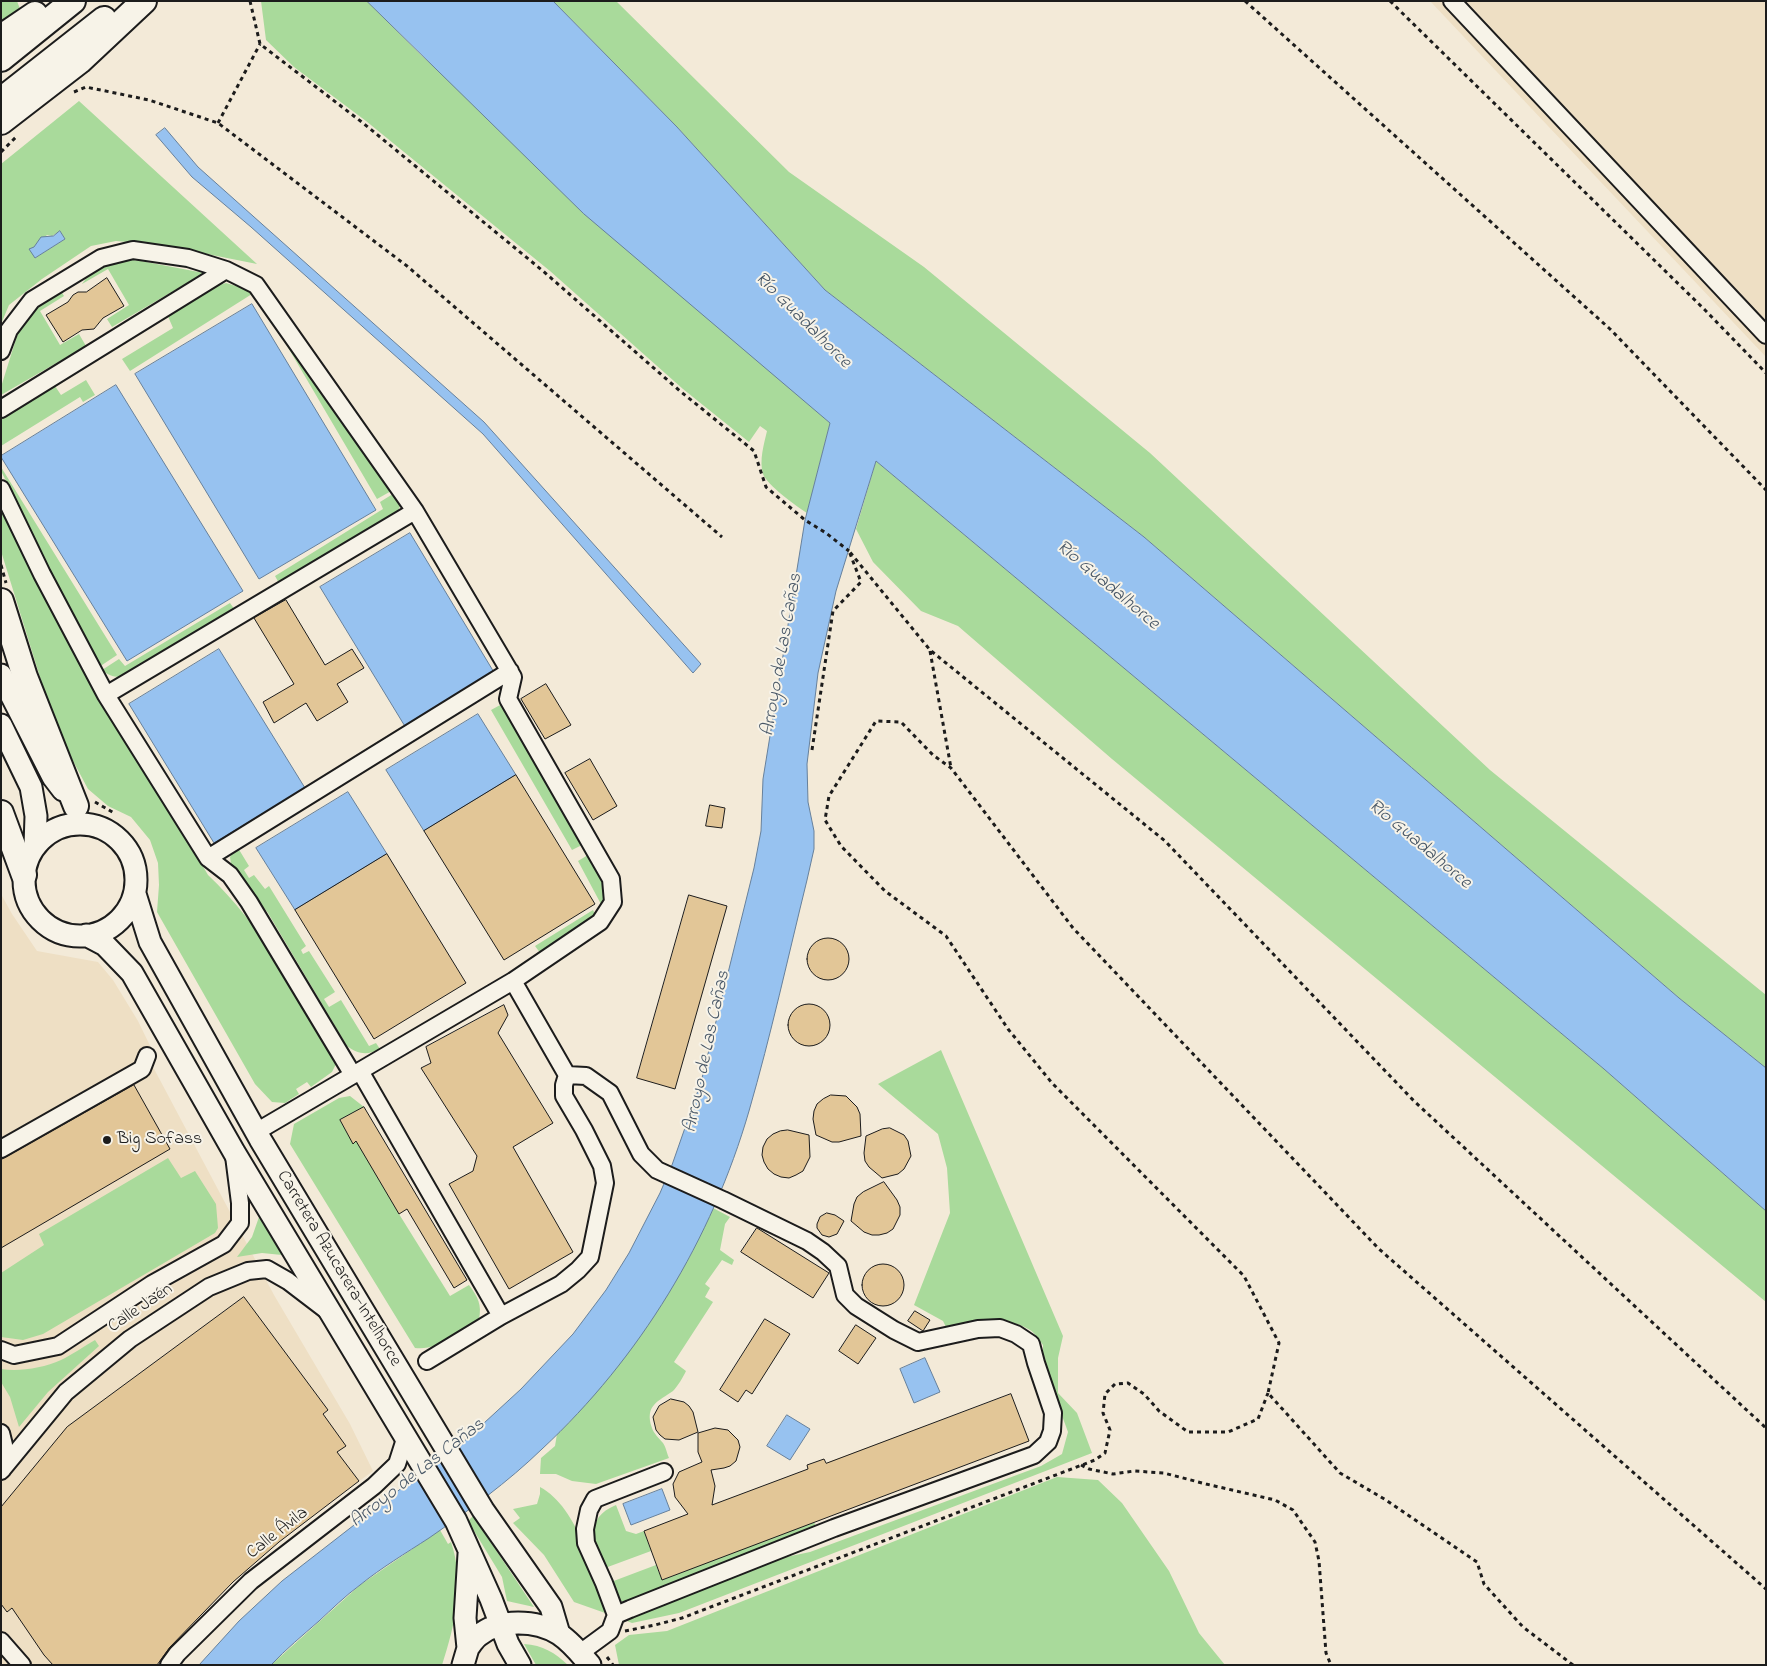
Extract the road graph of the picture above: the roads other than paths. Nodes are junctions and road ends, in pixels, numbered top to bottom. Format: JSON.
{"nodes":[{"id":1,"x":73,"y":1,"type":"edge"},
{"id":2,"x":127,"y":1,"type":"edge"},
{"id":3,"x":144,"y":1,"type":"edge"},
{"id":4,"x":1452,"y":1,"type":"edge"},
{"id":5,"x":47,"y":11,"type":"edge"},
{"id":6,"x":1,"y":36,"type":"edge"},
{"id":7,"x":75,"y":54,"type":"junction"},
{"id":8,"x":1,"y":59,"type":"edge"},
{"id":9,"x":1,"y":100,"type":"edge"},
{"id":10,"x":12,"y":127,"type":"edge"},
{"id":11,"x":226,"y":270,"type":"junction"},
{"id":12,"x":1766,"y":335,"type":"edge"},
{"id":13,"x":1,"y":351,"type":"edge"},
{"id":14,"x":1,"y":409,"type":"edge"},
{"id":15,"x":1,"y":489,"type":"edge"},
{"id":16,"x":415,"y":511,"type":"junction"},
{"id":17,"x":1,"y":601,"type":"edge"},
{"id":18,"x":510,"y":671,"type":"junction"},
{"id":19,"x":1,"y":675,"type":"edge"},
{"id":20,"x":474,"y":694,"type":"junction"},
{"id":21,"x":106,"y":695,"type":"junction"},
{"id":22,"x":508,"y":699,"type":"junction"},
{"id":23,"x":1,"y":725,"type":"edge"},
{"id":24,"x":76,"y":806,"type":"junction"},
{"id":25,"x":1,"y":813,"type":"edge"},
{"id":26,"x":95,"y":826,"type":"junction"},
{"id":27,"x":35,"y":846,"type":"junction"},
{"id":28,"x":208,"y":858,"type":"junction"},
{"id":29,"x":24,"y":875,"type":"junction"},
{"id":30,"x":135,"y":894,"type":"junction"},
{"id":31,"x":86,"y":936,"type":"junction"},
{"id":32,"x":513,"y":981,"type":"junction"},
{"id":33,"x":148,"y":1056,"type":"dead end"},
{"id":34,"x":356,"y":1073,"type":"junction"},
{"id":35,"x":567,"y":1075,"type":"junction"},
{"id":36,"x":256,"y":1132,"type":"junction"},
{"id":37,"x":1,"y":1149,"type":"edge"},
{"id":38,"x":234,"y":1152,"type":"junction"},
{"id":39,"x":333,"y":1316,"type":"junction"},
{"id":40,"x":501,"y":1316,"type":"junction"},
{"id":41,"x":1,"y":1350,"type":"edge"},
{"id":42,"x":427,"y":1361,"type":"dead end"},
{"id":43,"x":1,"y":1433,"type":"edge"},
{"id":44,"x":406,"y":1436,"type":"junction"},
{"id":45,"x":1,"y":1470,"type":"edge"},
{"id":46,"x":664,"y":1472,"type":"dead end"},
{"id":47,"x":469,"y":1551,"type":"junction"},
{"id":48,"x":613,"y":1623,"type":"junction"},
{"id":49,"x":501,"y":1624,"type":"junction"},
{"id":50,"x":559,"y":1634,"type":"junction"},
{"id":51,"x":1,"y":1642,"type":"edge"},
{"id":52,"x":465,"y":1656,"type":"edge"},
{"id":53,"x":585,"y":1659,"type":"edge"},
{"id":54,"x":22,"y":1665,"type":"edge"},
{"id":55,"x":169,"y":1665,"type":"edge"},
{"id":56,"x":520,"y":1665,"type":"edge"}],
"edges":[{"from":1,"to":5,"type":"highway"},
{"from":2,"to":7,"type":"highway"},
{"from":3,"to":7,"type":"highway"},
{"from":4,"to":12,"type":"street"},
{"from":5,"to":6,"type":"highway"},
{"from":5,"to":8,"type":"highway"},
{"from":7,"to":9,"type":"highway"},
{"from":7,"to":10,"type":"highway"},
{"from":11,"to":13,"type":"street"},
{"from":11,"to":14,"type":"street"},
{"from":11,"to":16,"type":"street"},
{"from":15,"to":21,"type":"street"},
{"from":16,"to":18,"type":"street"},
{"from":16,"to":21,"type":"street"},
{"from":17,"to":24,"type":"highway"},
{"from":18,"to":20,"type":"street"},
{"from":18,"to":22,"type":"street"},
{"from":19,"to":24,"type":"main road"},
{"from":20,"to":22,"type":"street"},
{"from":20,"to":28,"type":"street"},
{"from":21,"to":28,"type":"street"},
{"from":22,"to":32,"type":"street"},
{"from":23,"to":27,"type":"main road"},
{"from":24,"to":26,"type":"main road"},
{"from":25,"to":29,"type":"highway"},
{"from":26,"to":27,"type":"main road"},
{"from":26,"to":30,"type":"main road"},
{"from":27,"to":29,"type":"main road"},
{"from":28,"to":34,"type":"street"},
{"from":29,"to":31,"type":"main road"},
{"from":30,"to":31,"type":"main road"},
{"from":30,"to":36,"type":"main road","name":"Carretera Azucarera-Intelhorce"},
{"from":31,"to":38,"type":"main road","name":"Carretera Azucarera-Intelhorce"},
{"from":32,"to":34,"type":"street"},
{"from":32,"to":35,"type":"street"},
{"from":33,"to":37,"type":"street"},
{"from":34,"to":36,"type":"street"},
{"from":34,"to":40,"type":"street"},
{"from":35,"to":40,"type":"street"},
{"from":35,"to":48,"type":"street"},
{"from":36,"to":50,"type":"main road","name":"Carretera Azucarera-Intelhorce"},
{"from":38,"to":39,"type":"main road","name":"Carretera Azucarera-Intelhorce"},
{"from":38,"to":41,"type":"street","name":"Calle Jaén"},
{"from":39,"to":44,"type":"main road","name":"Carretera Azucarera-Intelhorce"},
{"from":39,"to":45,"type":"street","name":"Calle Jaén"},
{"from":40,"to":42,"type":"street"},
{"from":43,"to":45,"type":"street"},
{"from":44,"to":47,"type":"main road","name":"Carretera Azucarera-Intelhorce"},
{"from":44,"to":55,"type":"street","name":"Calle Ávila"},
{"from":46,"to":48,"type":"street"},
{"from":47,"to":49,"type":"main road","name":"Carretera Azucarera-Intelhorce"},
{"from":47,"to":52,"type":"main road"},
{"from":48,"to":53,"type":"street"},
{"from":49,"to":50,"type":"main road"},
{"from":49,"to":52,"type":"main road"},
{"from":49,"to":56,"type":"main road","name":"Carretera Azucarera-Intelhorce"},
{"from":50,"to":53,"type":"main road"},
{"from":51,"to":54,"type":"street"}]}
